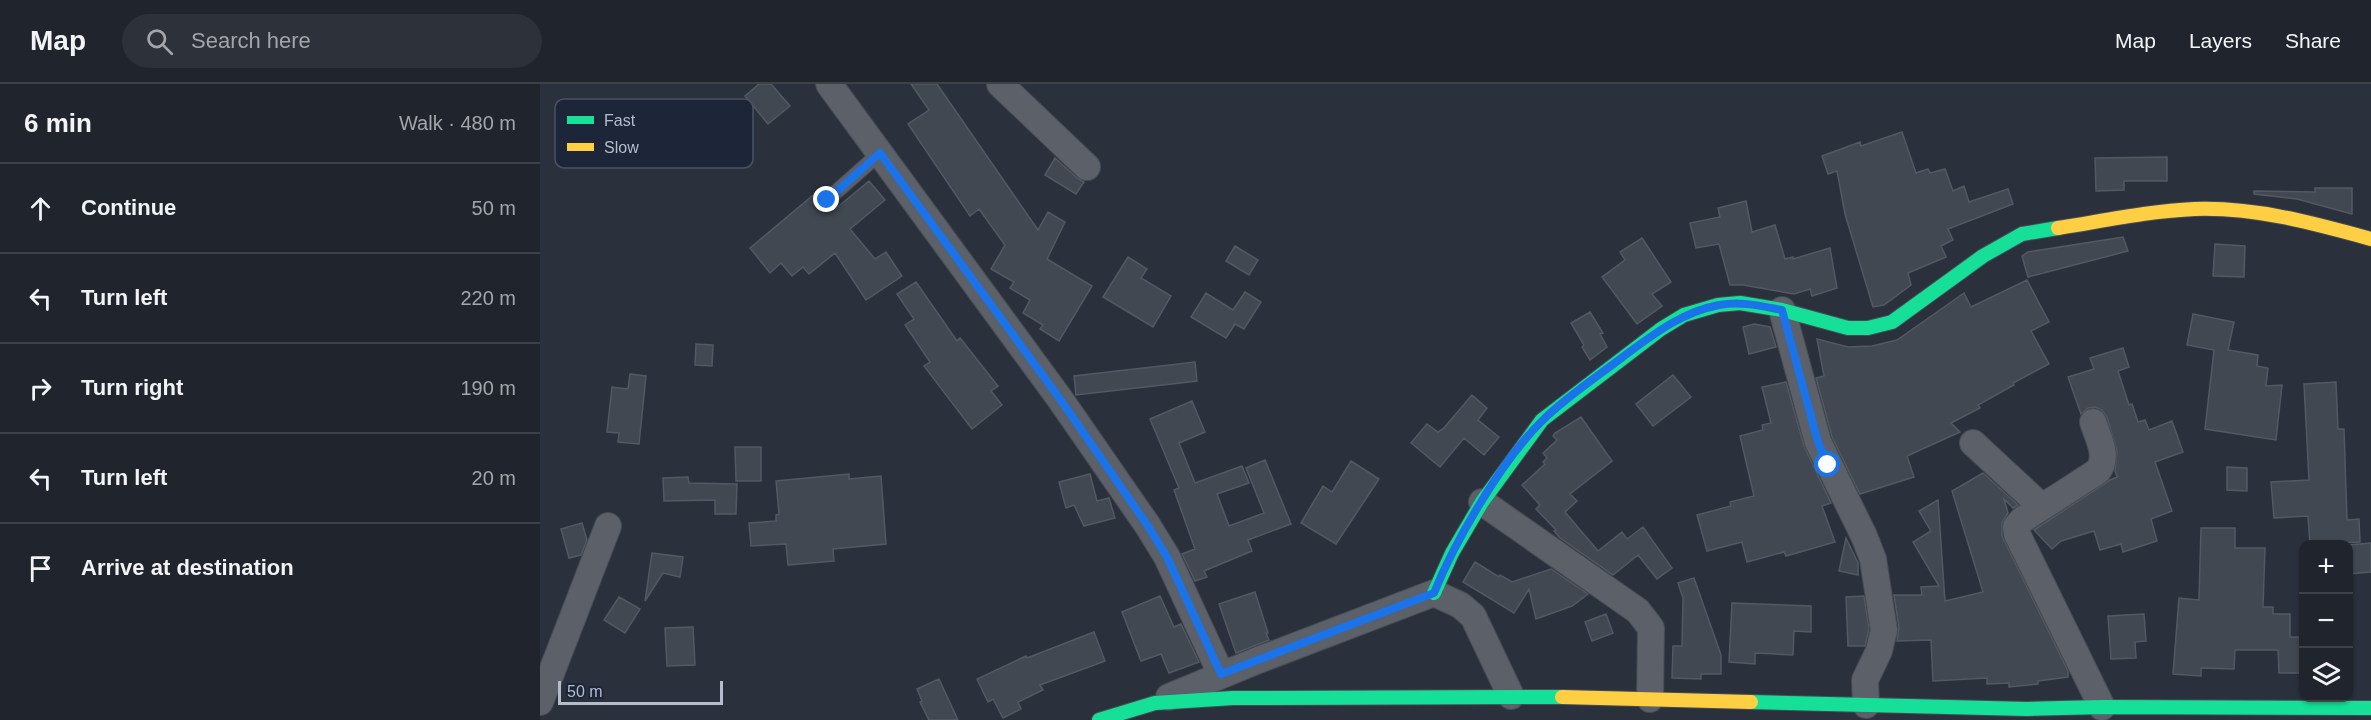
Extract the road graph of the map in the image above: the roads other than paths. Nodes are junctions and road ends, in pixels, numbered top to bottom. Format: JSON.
{"nodes":[{"id":1,"x":829,"y":84,"type":"edge"},
{"id":2,"x":1000,"y":84,"type":"edge"},
{"id":3,"x":880,"y":153,"type":"junction"},
{"id":4,"x":1087,"y":167,"type":"dead end"},
{"id":5,"x":827,"y":200,"type":"dead end"},
{"id":6,"x":2371,"y":239,"type":"edge"},
{"id":7,"x":1782,"y":310,"type":"junction"},
{"id":8,"x":2093,"y":422,"type":"dead end"},
{"id":9,"x":1973,"y":443,"type":"dead end"},
{"id":10,"x":1482,"y":502,"type":"junction"},
{"id":11,"x":2042,"y":507,"type":"junction"},
{"id":12,"x":608,"y":526,"type":"dead end"},
{"id":13,"x":1434,"y":593,"type":"junction"},
{"id":14,"x":1221,"y":674,"type":"junction"},
{"id":15,"x":1511,"y":696,"type":"junction"},
{"id":16,"x":1650,"y":699,"type":"junction"},
{"id":17,"x":540,"y":702,"type":"edge"},
{"id":18,"x":1155,"y":702,"type":"junction"},
{"id":19,"x":1866,"y":705,"type":"junction"},
{"id":20,"x":2102,"y":707,"type":"junction"},
{"id":21,"x":2371,"y":708,"type":"edge"},
{"id":22,"x":1970,"y":714,"type":"edge"},
{"id":23,"x":2257,"y":714,"type":"edge"},
{"id":24,"x":1099,"y":720,"type":"edge"}],
"edges":[{"from":1,"to":3,"type":"street"},
{"from":2,"to":4,"type":"street"},
{"from":3,"to":5,"type":"lane"},
{"from":3,"to":14,"type":"street"},
{"from":6,"to":7,"type":"street"},
{"from":7,"to":10,"type":"street"},
{"from":7,"to":19,"type":"street"},
{"from":8,"to":11,"type":"street"},
{"from":9,"to":11,"type":"street"},
{"from":10,"to":13,"type":"street"},
{"from":10,"to":16,"type":"street"},
{"from":11,"to":20,"type":"street"},
{"from":12,"to":17,"type":"street"},
{"from":13,"to":14,"type":"street"},
{"from":13,"to":15,"type":"street"},
{"from":14,"to":18,"type":"street"},
{"from":15,"to":16,"type":"street"},
{"from":15,"to":18,"type":"street"},
{"from":16,"to":19,"type":"street"},
{"from":18,"to":24,"type":"street"},
{"from":19,"to":22,"type":"street"},
{"from":20,"to":22,"type":"street"},
{"from":20,"to":23,"type":"street"},
{"from":21,"to":23,"type":"street"}]}
